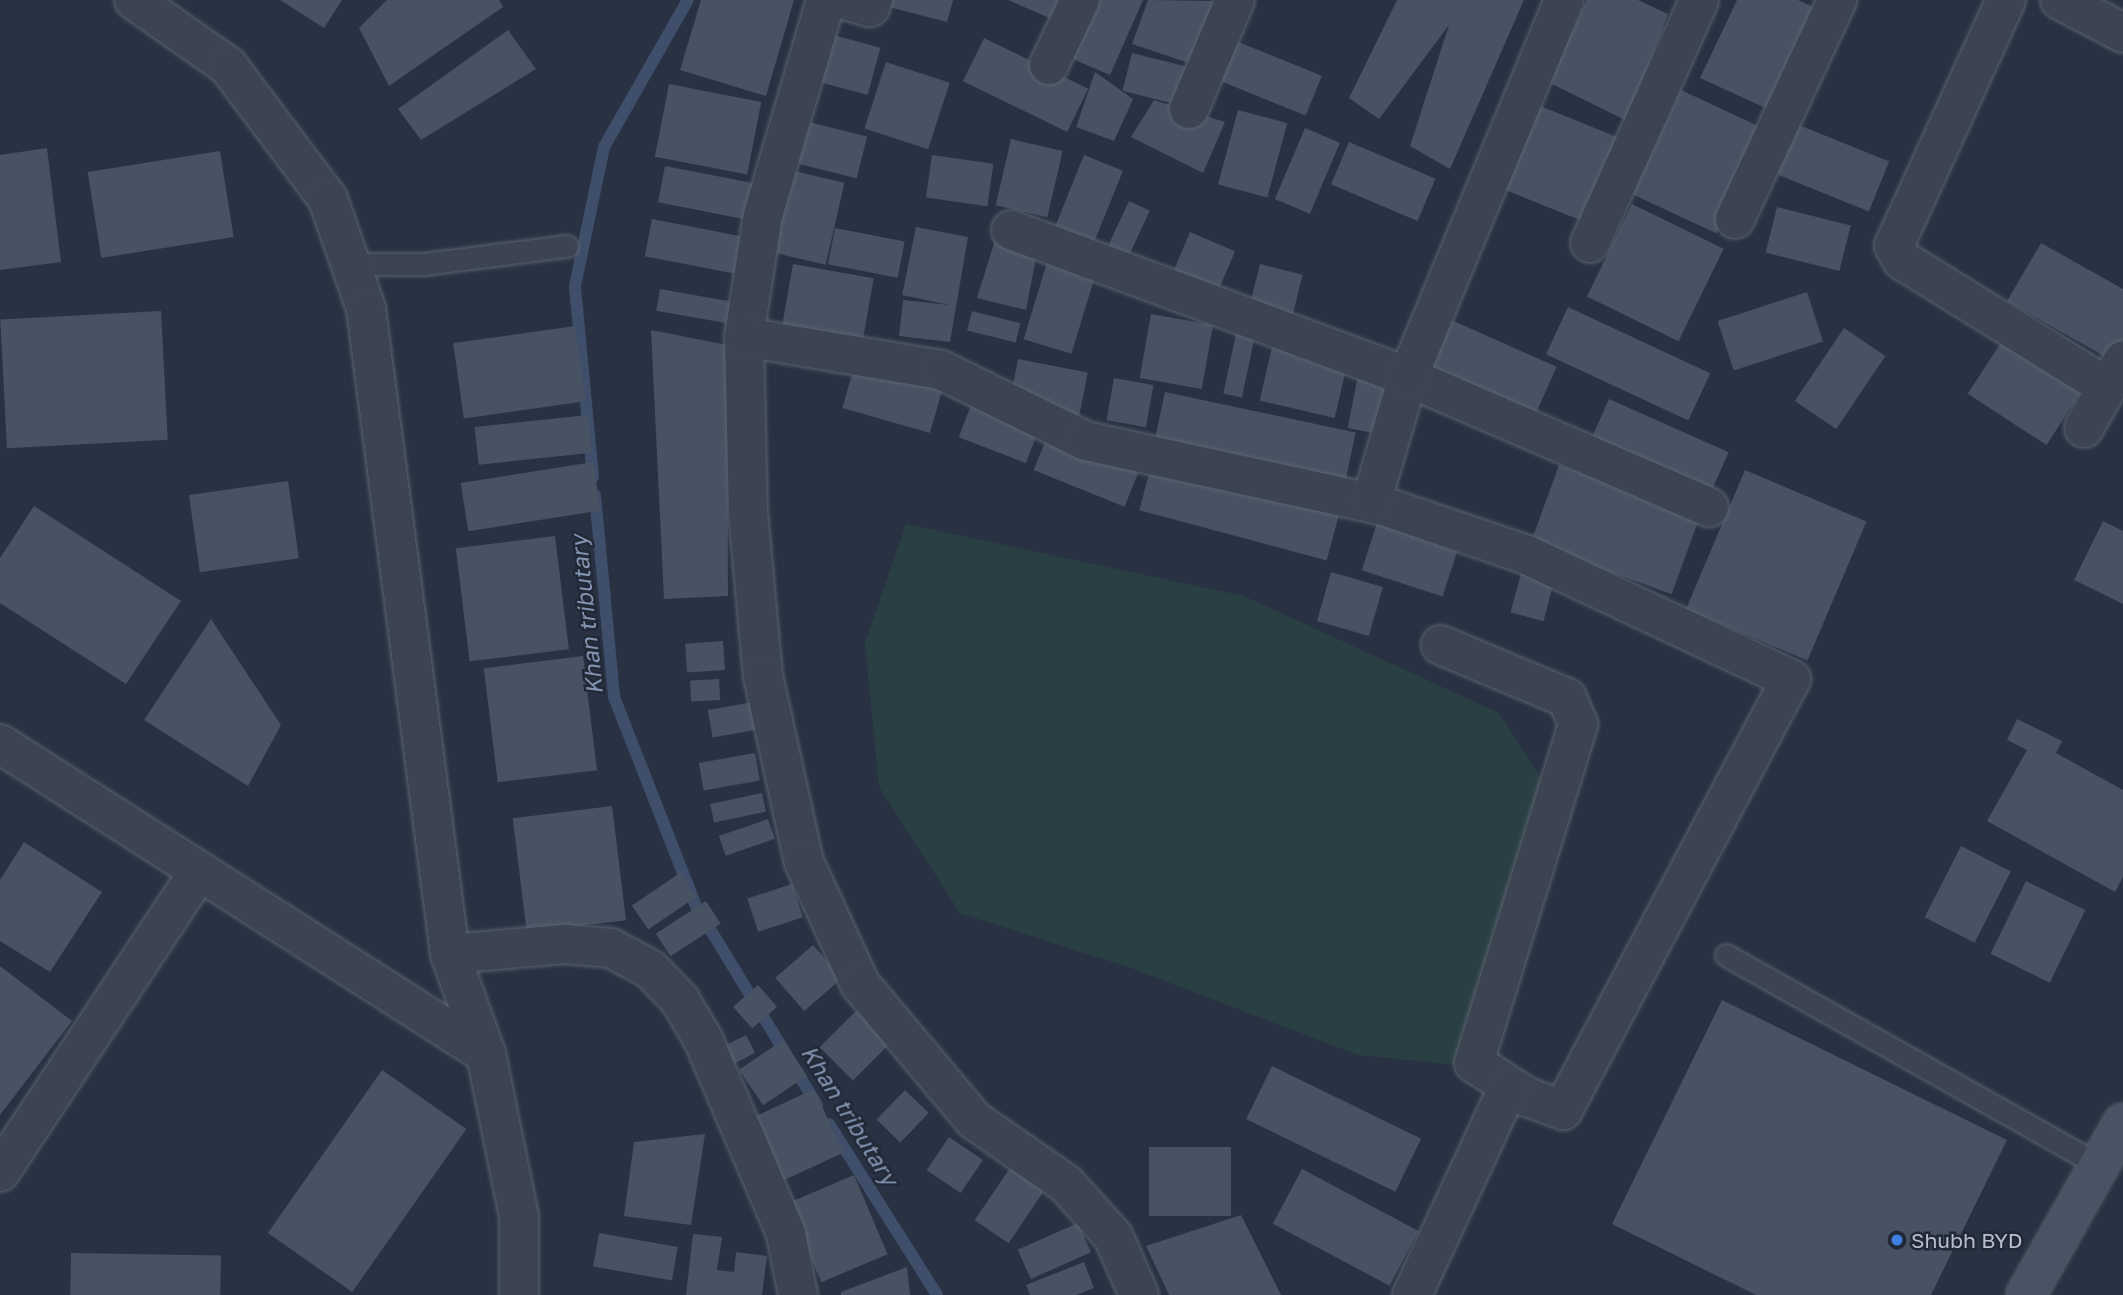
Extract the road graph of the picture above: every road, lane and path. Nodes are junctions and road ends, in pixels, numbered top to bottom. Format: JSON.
{"nodes":[{"id":1,"x":134,"y":0,"type":"edge"},
{"id":2,"x":826,"y":0,"type":"edge"},
{"id":3,"x":845,"y":0,"type":"edge"},
{"id":4,"x":873,"y":0,"type":"edge"},
{"id":5,"x":1080,"y":0,"type":"edge"},
{"id":6,"x":1236,"y":0,"type":"edge"},
{"id":7,"x":1564,"y":0,"type":"edge"},
{"id":8,"x":1699,"y":0,"type":"edge"},
{"id":9,"x":1837,"y":0,"type":"edge"},
{"id":10,"x":2006,"y":0,"type":"edge"},
{"id":11,"x":2060,"y":0,"type":"edge"},
{"id":12,"x":2123,"y":33,"type":"edge"},
{"id":13,"x":1049,"y":65,"type":"dead end"},
{"id":14,"x":1189,"y":109,"type":"dead end"},
{"id":15,"x":1735,"y":219,"type":"dead end"},
{"id":16,"x":1011,"y":230,"type":"dead end"},
{"id":17,"x":1590,"y":243,"type":"dead end"},
{"id":18,"x":567,"y":246,"type":"dead end"},
{"id":19,"x":351,"y":264,"type":"junction"},
{"id":20,"x":744,"y":337,"type":"junction"},
{"id":21,"x":2115,"y":374,"type":"edge"},
{"id":22,"x":1408,"y":377,"type":"junction"},
{"id":23,"x":2084,"y":428,"type":"dead end"},
{"id":24,"x":1371,"y":503,"type":"junction"},
{"id":25,"x":1709,"y":507,"type":"dead end"},
{"id":26,"x":1441,"y":645,"type":"dead end"},
{"id":27,"x":0,"y":744,"type":"edge"},
{"id":28,"x":199,"y":871,"type":"junction"},
{"id":29,"x":450,"y":954,"type":"junction"},
{"id":30,"x":1726,"y":956,"type":"dead end"},
{"id":31,"x":486,"y":1054,"type":"junction"},
{"id":32,"x":1509,"y":1086,"type":"junction"},
{"id":33,"x":2123,"y":1123,"type":"edge"},
{"id":34,"x":2098,"y":1166,"type":"junction"},
{"id":35,"x":0,"y":1172,"type":"edge"},
{"id":36,"x":519,"y":1295,"type":"edge"},
{"id":37,"x":798,"y":1295,"type":"edge"},
{"id":38,"x":1139,"y":1295,"type":"edge"},
{"id":39,"x":1412,"y":1295,"type":"edge"},
{"id":40,"x":2026,"y":1295,"type":"edge"}],
"edges":[{"from":1,"to":19,"type":"street"},
{"from":2,"to":20,"type":"street"},
{"from":3,"to":4,"type":"street"},
{"from":5,"to":13,"type":"street"},
{"from":6,"to":14,"type":"street"},
{"from":7,"to":22,"type":"street"},
{"from":8,"to":17,"type":"street"},
{"from":9,"to":15,"type":"street"},
{"from":10,"to":21,"type":"street"},
{"from":11,"to":12,"type":"street"},
{"from":16,"to":22,"type":"street"},
{"from":18,"to":19,"type":"lane"},
{"from":19,"to":29,"type":"street"},
{"from":20,"to":24,"type":"street"},
{"from":20,"to":38,"type":"street"},
{"from":21,"to":23,"type":"street"},
{"from":22,"to":24,"type":"street"},
{"from":22,"to":25,"type":"street"},
{"from":24,"to":32,"type":"street"},
{"from":26,"to":32,"type":"street"},
{"from":27,"to":28,"type":"street"},
{"from":28,"to":31,"type":"street"},
{"from":28,"to":35,"type":"street"},
{"from":29,"to":31,"type":"street"},
{"from":29,"to":37,"type":"street"},
{"from":30,"to":34,"type":"lane"},
{"from":31,"to":36,"type":"street"},
{"from":32,"to":39,"type":"street"},
{"from":33,"to":34,"type":"main road"},
{"from":34,"to":40,"type":"main road"}]}
